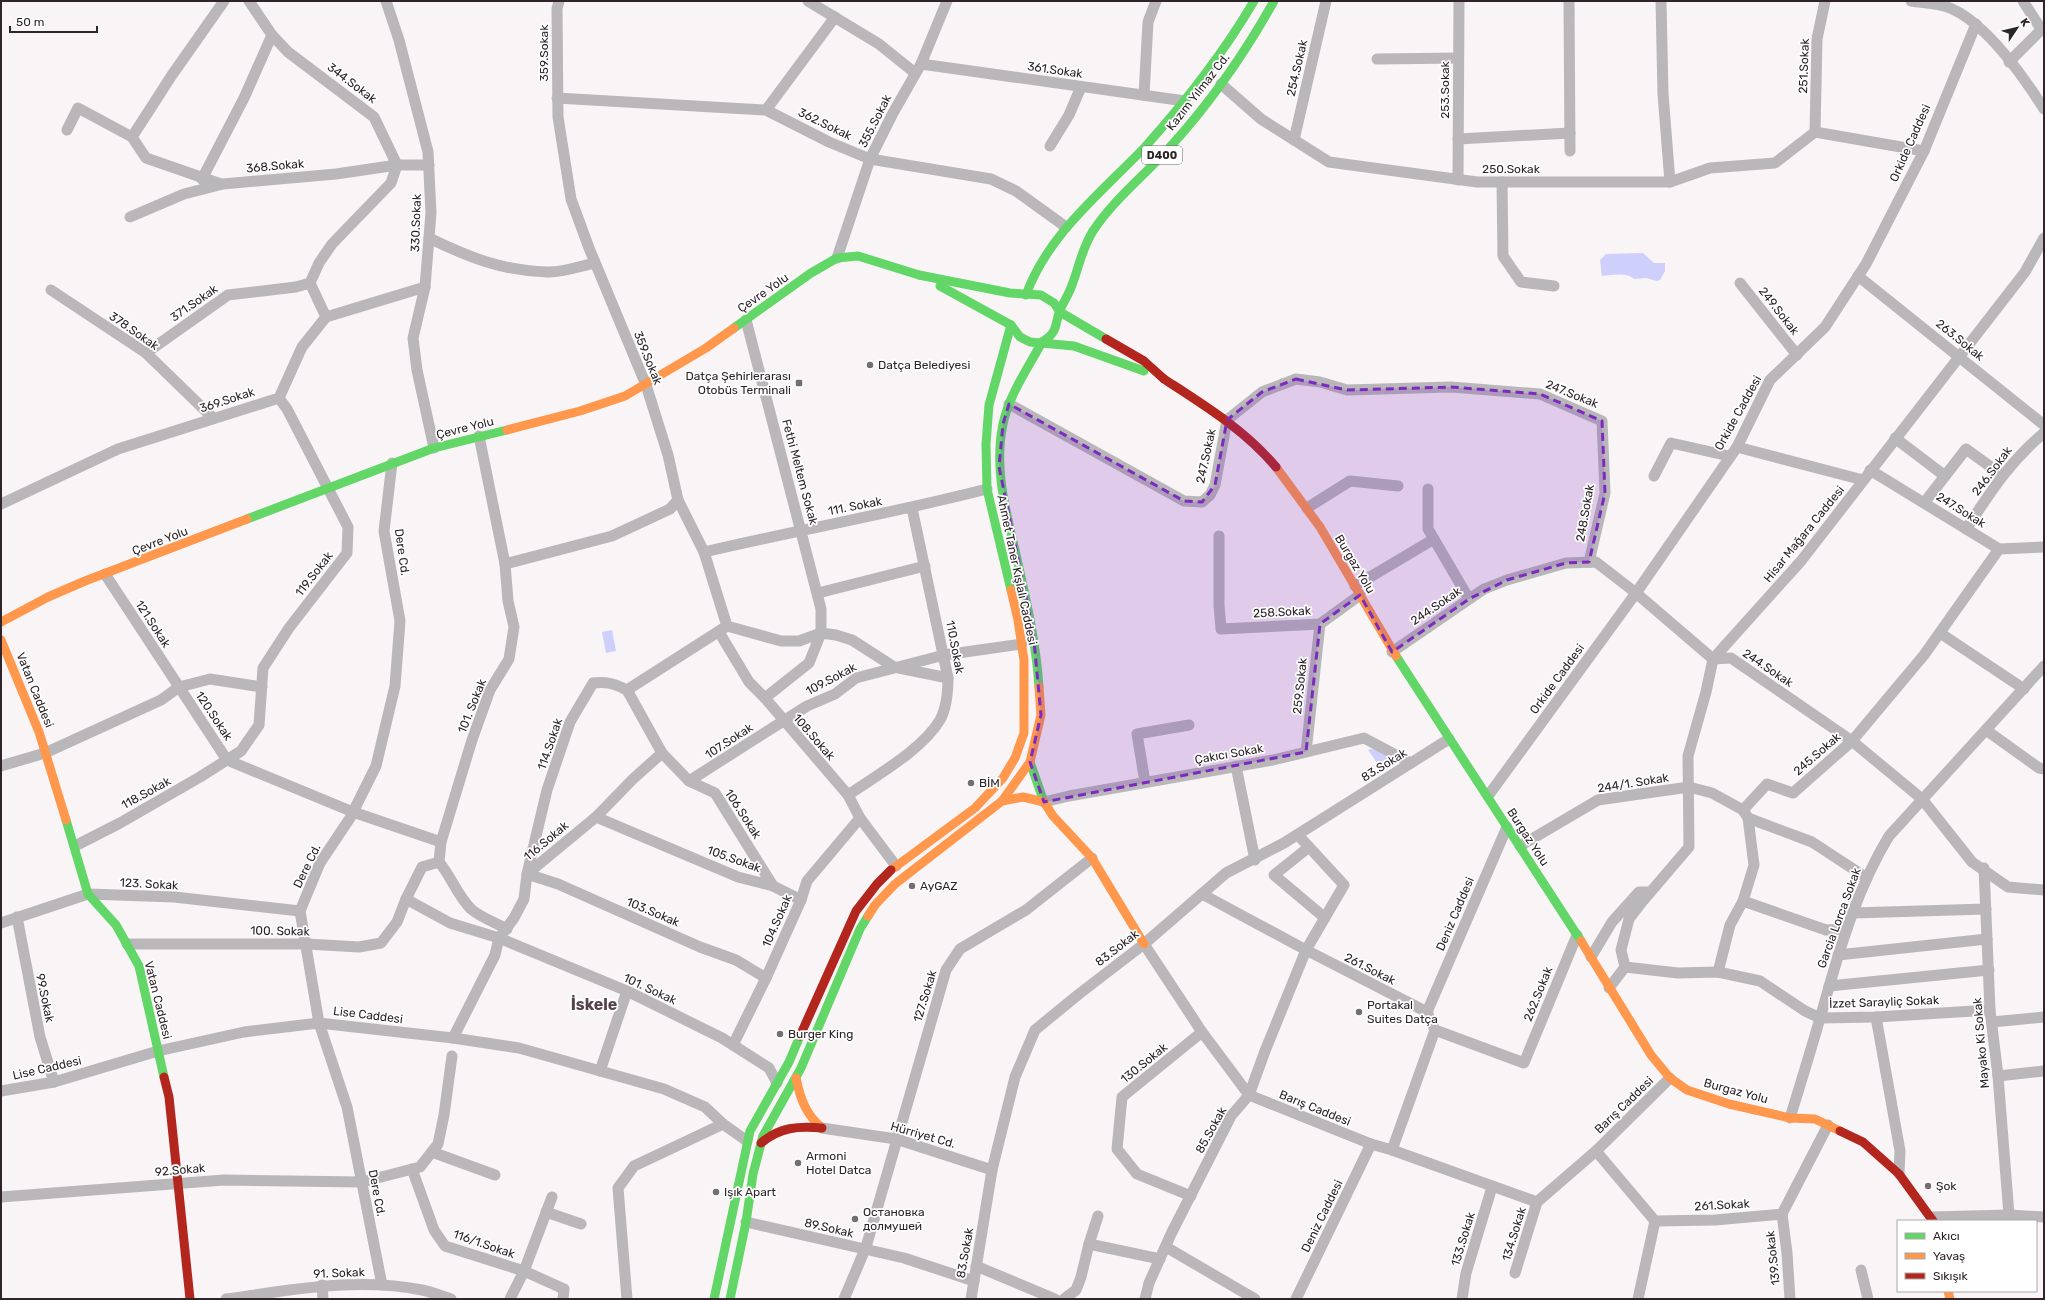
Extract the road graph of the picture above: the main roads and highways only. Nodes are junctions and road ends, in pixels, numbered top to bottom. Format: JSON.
{"nodes":[{"id":1,"x":1254,"y":1,"type":"edge"},
{"id":2,"x":1274,"y":1,"type":"edge"},
{"id":3,"x":919,"y":275,"type":"junction"},
{"id":4,"x":1023,"y":298,"type":"junction"},
{"id":5,"x":1060,"y":312,"type":"junction"},
{"id":6,"x":1012,"y":314,"type":"dead end"},
{"id":7,"x":1011,"y":325,"type":"junction"},
{"id":8,"x":1042,"y":342,"type":"junction"},
{"id":9,"x":1164,"y":379,"type":"junction"},
{"id":10,"x":1,"y":622,"type":"edge"},
{"id":11,"x":1,"y":640,"type":"edge"},
{"id":12,"x":1030,"y":762,"type":"junction"},
{"id":13,"x":1002,"y":801,"type":"junction"},
{"id":14,"x":1044,"y":802,"type":"junction"},
{"id":15,"x":1144,"y":944,"type":"road end"},
{"id":16,"x":796,"y":1078,"type":"junction"},
{"id":17,"x":761,"y":1143,"type":"junction"},
{"id":18,"x":1932,"y":1219,"type":"edge"},
{"id":19,"x":190,"y":1299,"type":"edge"},
{"id":20,"x":714,"y":1299,"type":"edge"},
{"id":21,"x":730,"y":1299,"type":"edge"}],
"edges":[{"from":1,"to":4,"type":"main road","name":"Kazım Yılmaz Cd.","number":"D400"},
{"from":2,"to":5,"type":"main road","name":"Kazım Yılmaz Cd.","number":"D400"},
{"from":3,"to":4,"type":"main road"},
{"from":3,"to":7,"type":"main road"},
{"from":3,"to":10,"type":"main road","name":"Çevre Yolu"},
{"from":4,"to":5,"type":"main road"},
{"from":5,"to":8,"type":"main road","number":"D400"},
{"from":5,"to":9,"type":"main road"},
{"from":6,"to":7,"type":"main road","name":"Ahmet Taner Kışlalı Caddesi"},
{"from":7,"to":8,"type":"main road"},
{"from":7,"to":20,"type":"main road","name":"Ahmet Taner Kışlalı Caddesi"},
{"from":8,"to":9,"type":"main road"},
{"from":8,"to":12,"type":"main road","name":"Ahmet Taner Kışlalı Caddesi"},
{"from":9,"to":18,"type":"main road","name":"Burgaz Yolu"},
{"from":11,"to":19,"type":"main road","name":"Vatan Caddesi"},
{"from":12,"to":13,"type":"main road","name":"Ahmet Taner Kışlalı Caddesi"},
{"from":12,"to":14,"type":"main road"},
{"from":13,"to":14,"type":"main road"},
{"from":13,"to":16,"type":"main road","name":"Ahmet Taner Kışlalı Caddesi"},
{"from":14,"to":15,"type":"main road"},
{"from":16,"to":17,"type":"main road","name":"Ahmet Taner Kışlalı Caddesi"},
{"from":16,"to":17,"type":"main road"},
{"from":17,"to":21,"type":"main road","name":"Ahmet Taner Kışlalı Caddesi"}]}
